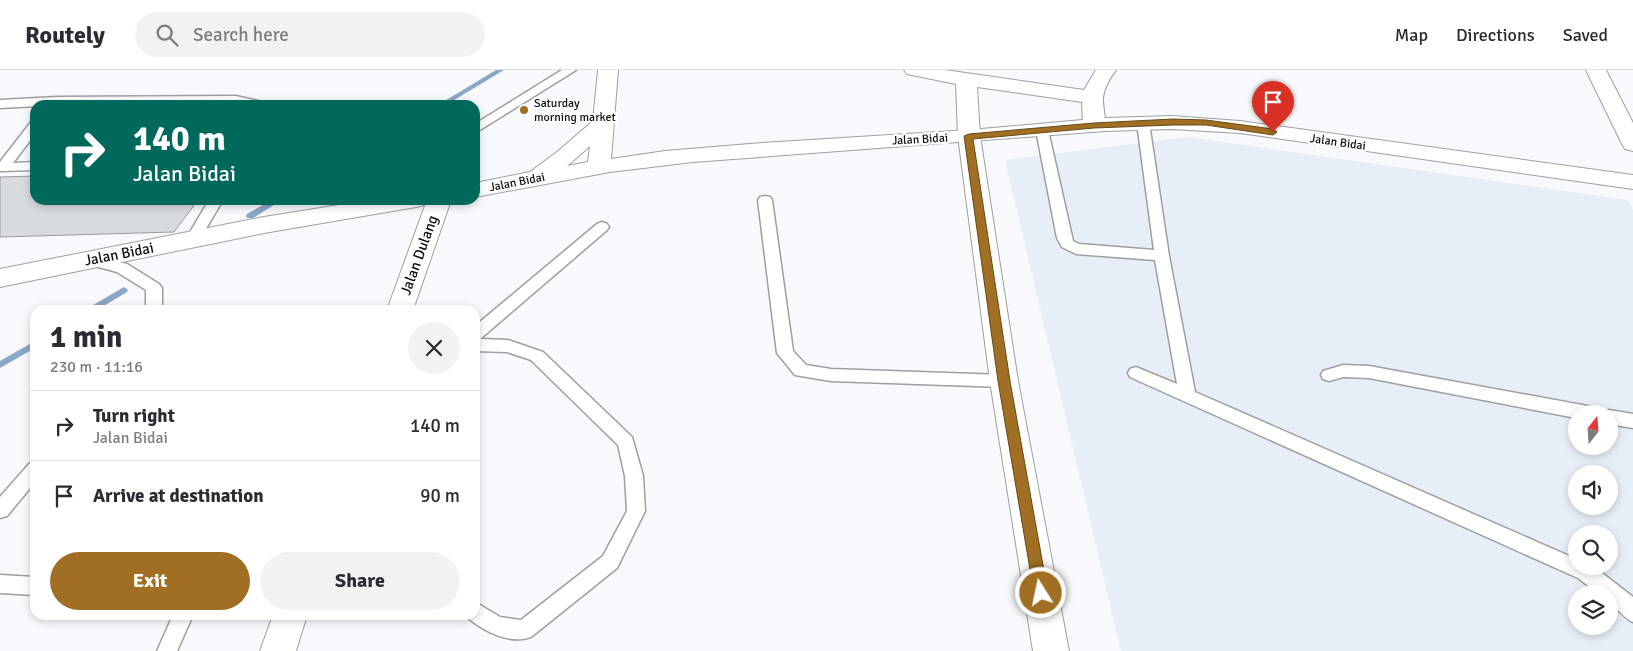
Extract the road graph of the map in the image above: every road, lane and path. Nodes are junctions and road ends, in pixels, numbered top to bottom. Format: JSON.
{"nodes":[{"id":1,"x":570,"y":70,"type":"edge"},
{"id":2,"x":608,"y":70,"type":"edge"},
{"id":3,"x":914,"y":70,"type":"edge"},
{"id":4,"x":1106,"y":70,"type":"edge"},
{"id":5,"x":1596,"y":70,"type":"edge"},
{"id":6,"x":966,"y":80,"type":"junction"},
{"id":7,"x":1092,"y":97,"type":"junction"},
{"id":8,"x":30,"y":103,"type":"edge"},
{"id":9,"x":0,"y":104,"type":"edge"},
{"id":10,"x":1143,"y":123,"type":"junction"},
{"id":11,"x":1094,"y":125,"type":"junction"},
{"id":12,"x":480,"y":126,"type":"edge"},
{"id":13,"x":602,"y":126,"type":"junction"},
{"id":14,"x":1042,"y":130,"type":"junction"},
{"id":15,"x":30,"y":131,"type":"edge"},
{"id":16,"x":969,"y":136,"type":"junction"},
{"id":17,"x":1633,"y":144,"type":"edge"},
{"id":18,"x":648,"y":160,"type":"junction"},
{"id":19,"x":30,"y":166,"type":"edge"},
{"id":20,"x":1,"y":167,"type":"edge"},
{"id":21,"x":599,"y":167,"type":"junction"},
{"id":22,"x":533,"y":179,"type":"junction"},
{"id":23,"x":1633,"y":182,"type":"edge"},
{"id":24,"x":480,"y":189,"type":"edge"},
{"id":25,"x":765,"y":200,"type":"dead end"},
{"id":26,"x":213,"y":205,"type":"edge"},
{"id":27,"x":352,"y":205,"type":"edge"},
{"id":28,"x":437,"y":205,"type":"edge"},
{"id":29,"x":602,"y":226,"type":"dead end"},
{"id":30,"x":193,"y":239,"type":"junction"},
{"id":31,"x":1162,"y":256,"type":"junction"},
{"id":32,"x":92,"y":260,"type":"junction"},
{"id":33,"x":0,"y":278,"type":"edge"},
{"id":34,"x":154,"y":305,"type":"edge"},
{"id":35,"x":402,"y":305,"type":"edge"},
{"id":36,"x":480,"y":331,"type":"edge"},
{"id":37,"x":480,"y":345,"type":"edge"},
{"id":38,"x":1136,"y":373,"type":"dead end"},
{"id":39,"x":1329,"y":375,"type":"dead end"},
{"id":40,"x":1004,"y":381,"type":"junction"},
{"id":41,"x":1187,"y":396,"type":"junction"},
{"id":42,"x":1568,"y":409,"type":"edge"},
{"id":43,"x":1618,"y":418,"type":"edge"},
{"id":44,"x":1633,"y":421,"type":"edge"},
{"id":45,"x":30,"y":475,"type":"edge"},
{"id":46,"x":0,"y":510,"type":"edge"},
{"id":47,"x":0,"y":584,"type":"edge"},
{"id":48,"x":30,"y":586,"type":"edge"},
{"id":49,"x":1633,"y":613,"type":"edge"},
{"id":50,"x":480,"y":615,"type":"edge"},
{"id":51,"x":181,"y":620,"type":"edge"},
{"id":52,"x":288,"y":620,"type":"edge"},
{"id":53,"x":167,"y":651,"type":"edge"},
{"id":54,"x":278,"y":651,"type":"edge"},
{"id":55,"x":1050,"y":651,"type":"edge"}],
"edges":[{"from":1,"to":12,"type":"lane"},
{"from":2,"to":13,"type":"street"},
{"from":3,"to":6,"type":"street"},
{"from":4,"to":7,"type":"street"},
{"from":5,"to":17,"type":"street"},
{"from":6,"to":7,"type":"street"},
{"from":6,"to":16,"type":"street"},
{"from":7,"to":11,"type":"street"},
{"from":8,"to":9,"type":"lane"},
{"from":10,"to":11,"type":"street","name":"Jalan Bidai"},
{"from":10,"to":23,"type":"street","name":"Jalan Bidai"},
{"from":10,"to":31,"type":"lane"},
{"from":11,"to":14,"type":"street","name":"Jalan Bidai"},
{"from":13,"to":18,"type":"street"},
{"from":13,"to":21,"type":"street"},
{"from":13,"to":22,"type":"street"},
{"from":14,"to":16,"type":"street","name":"Jalan Bidai"},
{"from":14,"to":31,"type":"lane"},
{"from":15,"to":20,"type":"lane"},
{"from":16,"to":18,"type":"street","name":"Jalan Bidai"},
{"from":16,"to":40,"type":"street"},
{"from":18,"to":21,"type":"street","name":"Jalan Bidai"},
{"from":19,"to":20,"type":"lane"},
{"from":21,"to":22,"type":"street","name":"Jalan Bidai"},
{"from":22,"to":24,"type":"street","name":"Jalan Bidai"},
{"from":25,"to":40,"type":"lane"},
{"from":26,"to":30,"type":"lane"},
{"from":27,"to":30,"type":"street","name":"Jalan Bidai"},
{"from":28,"to":35,"type":"street","name":"Jalan Dulang"},
{"from":29,"to":36,"type":"lane"},
{"from":30,"to":32,"type":"street","name":"Jalan Bidai"},
{"from":31,"to":41,"type":"lane"},
{"from":32,"to":33,"type":"street","name":"Jalan Bidai"},
{"from":32,"to":34,"type":"lane"},
{"from":37,"to":50,"type":"lane"},
{"from":38,"to":41,"type":"lane"},
{"from":39,"to":42,"type":"lane"},
{"from":40,"to":55,"type":"street"},
{"from":41,"to":49,"type":"lane"},
{"from":43,"to":44,"type":"lane"},
{"from":45,"to":46,"type":"lane"},
{"from":47,"to":48,"type":"lane"},
{"from":51,"to":53,"type":"lane"},
{"from":52,"to":54,"type":"street"}]}
